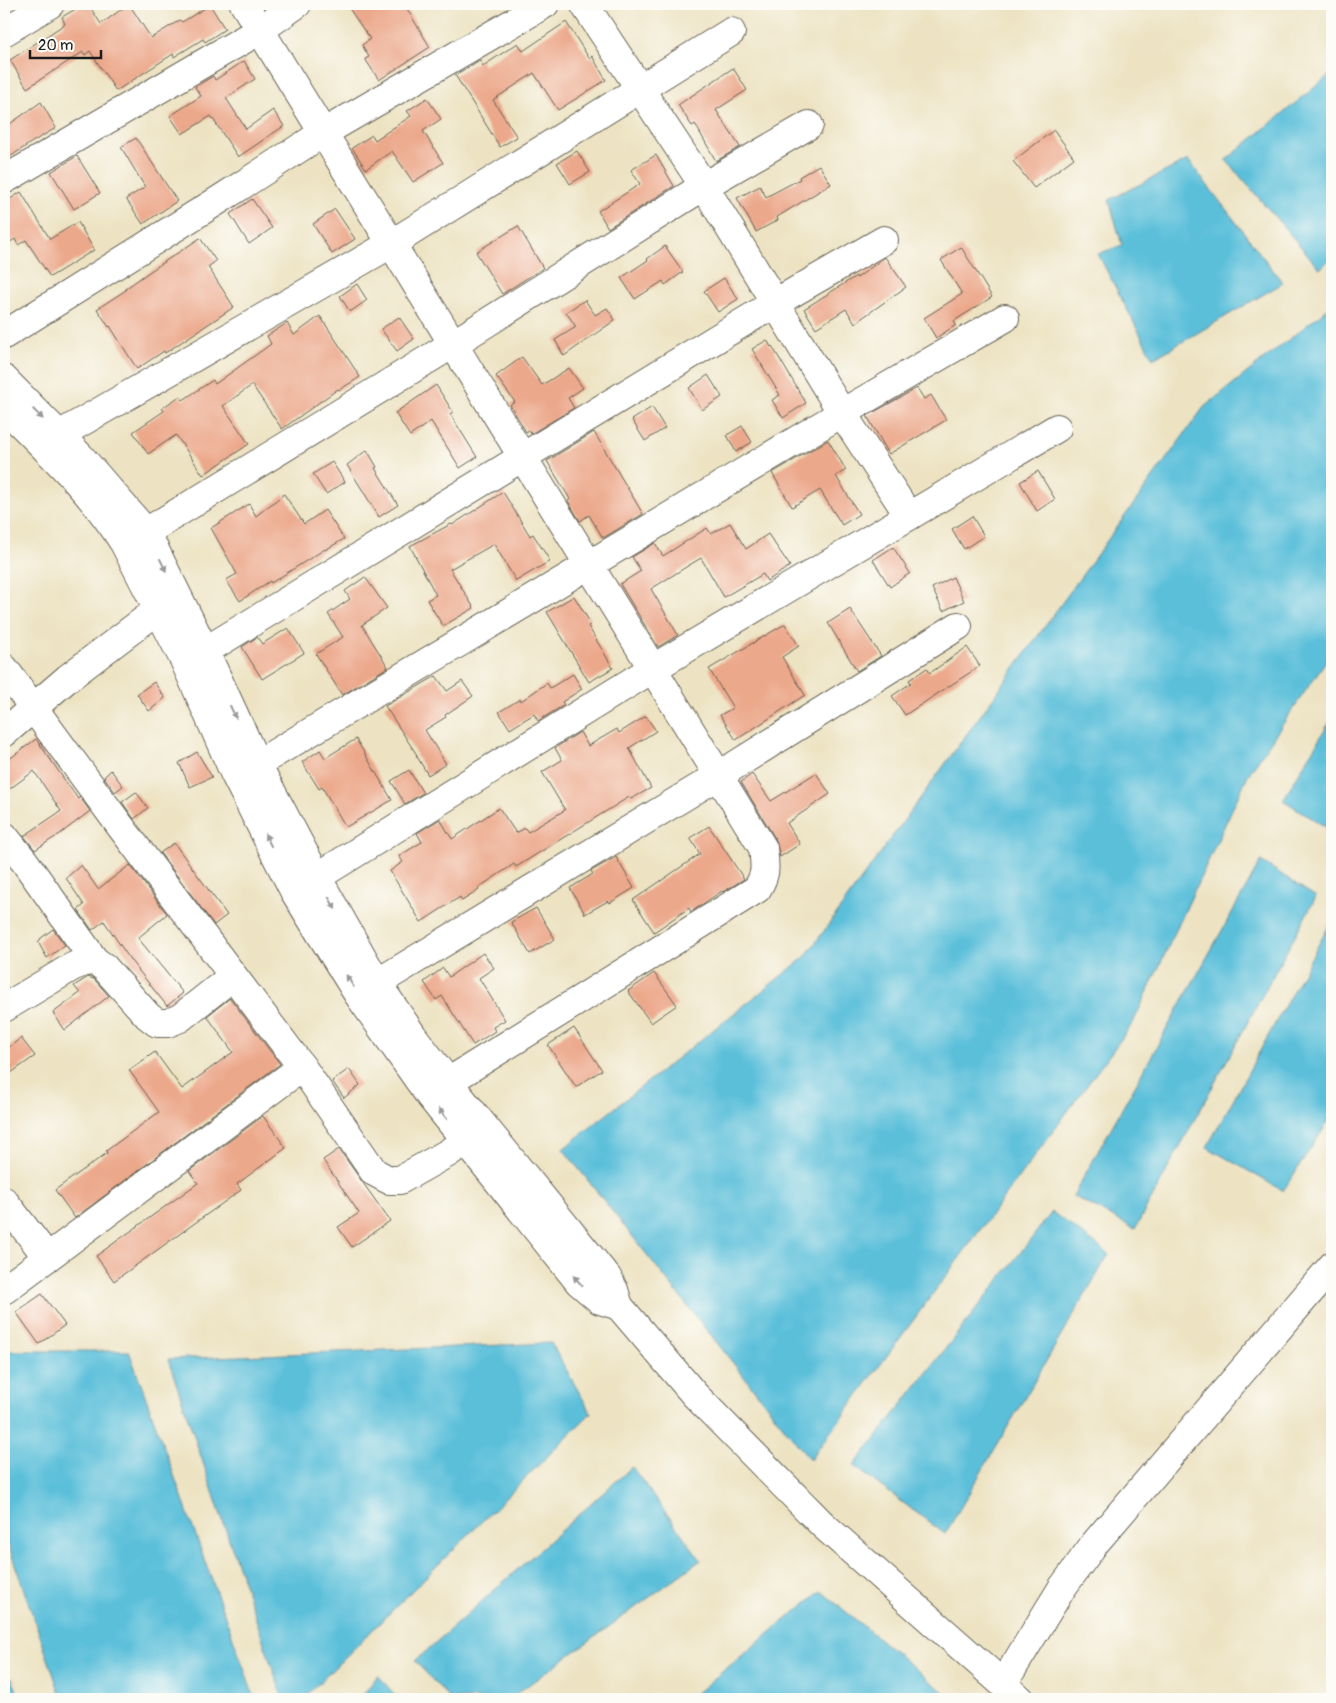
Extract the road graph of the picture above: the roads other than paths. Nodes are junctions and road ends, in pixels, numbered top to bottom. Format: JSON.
{"nodes":[{"id":1,"x":50,"y":4,"type":"edge"},
{"id":2,"x":244,"y":4,"type":"edge"},
{"id":3,"x":297,"y":4,"type":"edge"},
{"id":4,"x":545,"y":4,"type":"edge"},
{"id":5,"x":584,"y":4,"type":"edge"},
{"id":6,"x":6,"y":24,"type":"edge"},
{"id":7,"x":260,"y":30,"type":"junction"},
{"id":8,"x":731,"y":32,"type":"dead end"},
{"id":9,"x":640,"y":89,"type":"junction"},
{"id":10,"x":810,"y":125,"type":"dead end"},
{"id":11,"x":323,"y":133,"type":"junction"},
{"id":12,"x":4,"y":180,"type":"edge"},
{"id":13,"x":704,"y":186,"type":"junction"},
{"id":14,"x":884,"y":240,"type":"dead end"},
{"id":15,"x":391,"y":244,"type":"junction"},
{"id":16,"x":775,"y":303,"type":"junction"},
{"id":17,"x":1005,"y":318,"type":"dead end"},
{"id":18,"x":4,"y":335,"type":"edge"},
{"id":19,"x":453,"y":344,"type":"junction"},
{"id":20,"x":4,"y":379,"type":"edge"},
{"id":21,"x":4,"y":407,"type":"edge"},
{"id":22,"x":842,"y":413,"type":"junction"},
{"id":23,"x":1056,"y":428,"type":"dead end"},
{"id":24,"x":59,"y":435,"type":"junction"},
{"id":25,"x":523,"y":458,"type":"junction"},
{"id":26,"x":909,"y":516,"type":"junction"},
{"id":27,"x":146,"y":532,"type":"junction"},
{"id":28,"x":588,"y":565,"type":"junction"},
{"id":29,"x":159,"y":609,"type":"junction"},
{"id":30,"x":958,"y":626,"type":"dead end"},
{"id":31,"x":205,"y":651,"type":"junction"},
{"id":32,"x":4,"y":668,"type":"edge"},
{"id":33,"x":652,"y":669,"type":"junction"},
{"id":34,"x":33,"y":708,"type":"junction"},
{"id":35,"x":4,"y":733,"type":"edge"},
{"id":36,"x":258,"y":764,"type":"junction"},
{"id":37,"x":718,"y":776,"type":"junction"},
{"id":38,"x":4,"y":836,"type":"edge"},
{"id":39,"x":317,"y":877,"type":"junction"},
{"id":40,"x":95,"y":961,"type":"junction"},
{"id":41,"x":233,"y":976,"type":"junction"},
{"id":42,"x":377,"y":983,"type":"junction"},
{"id":43,"x":4,"y":1008,"type":"edge"},
{"id":44,"x":302,"y":1067,"type":"junction"},
{"id":45,"x":448,"y":1082,"type":"junction"},
{"id":46,"x":465,"y":1141,"type":"junction"},
{"id":47,"x":4,"y":1201,"type":"edge"},
{"id":48,"x":47,"y":1257,"type":"junction"},
{"id":49,"x":1332,"y":1266,"type":"edge"},
{"id":50,"x":4,"y":1290,"type":"edge"},
{"id":51,"x":619,"y":1306,"type":"junction"},
{"id":52,"x":1011,"y":1692,"type":"edge"}],
"edges":[{"from":1,"to":6,"type":"street"},
{"from":2,"to":7,"type":"street"},
{"from":3,"to":7,"type":"street"},
{"from":4,"to":11,"type":"street"},
{"from":5,"to":9,"type":"street"},
{"from":7,"to":11,"type":"street"},
{"from":7,"to":12,"type":"street"},
{"from":8,"to":9,"type":"street"},
{"from":9,"to":13,"type":"street"},
{"from":9,"to":15,"type":"street"},
{"from":10,"to":13,"type":"street"},
{"from":11,"to":15,"type":"street"},
{"from":11,"to":18,"type":"street"},
{"from":13,"to":16,"type":"street"},
{"from":13,"to":19,"type":"street"},
{"from":14,"to":16,"type":"street"},
{"from":15,"to":19,"type":"street"},
{"from":15,"to":24,"type":"street"},
{"from":16,"to":22,"type":"street"},
{"from":16,"to":25,"type":"street"},
{"from":17,"to":22,"type":"street"},
{"from":19,"to":25,"type":"street"},
{"from":19,"to":27,"type":"street"},
{"from":20,"to":24,"type":"street","one_way":true},
{"from":21,"to":29,"type":"street"},
{"from":22,"to":26,"type":"street"},
{"from":22,"to":28,"type":"street"},
{"from":23,"to":26,"type":"street"},
{"from":24,"to":27,"type":"street"},
{"from":25,"to":28,"type":"street"},
{"from":25,"to":31,"type":"street"},
{"from":26,"to":33,"type":"street"},
{"from":27,"to":31,"type":"street","one_way":true},
{"from":28,"to":33,"type":"street"},
{"from":28,"to":36,"type":"street"},
{"from":29,"to":34,"type":"street"},
{"from":46,"to":29,"type":"street","one_way":true},
{"from":30,"to":37,"type":"street"},
{"from":31,"to":36,"type":"street","one_way":true},
{"from":32,"to":34,"type":"street"},
{"from":33,"to":37,"type":"street"},
{"from":33,"to":39,"type":"street"},
{"from":34,"to":35,"type":"street"},
{"from":34,"to":41,"type":"street"},
{"from":36,"to":39,"type":"street"},
{"from":37,"to":42,"type":"street"},
{"from":37,"to":45,"type":"street"},
{"from":38,"to":40,"type":"street"},
{"from":39,"to":42,"type":"street","one_way":true},
{"from":40,"to":41,"type":"street"},
{"from":40,"to":43,"type":"street"},
{"from":41,"to":44,"type":"street"},
{"from":42,"to":45,"type":"street"},
{"from":44,"to":46,"type":"street"},
{"from":44,"to":48,"type":"street"},
{"from":45,"to":51,"type":"street"},
{"from":51,"to":46,"type":"street","one_way":true},
{"from":47,"to":48,"type":"street"},
{"from":48,"to":50,"type":"street"},
{"from":49,"to":52,"type":"street"},
{"from":51,"to":52,"type":"street"}]}
